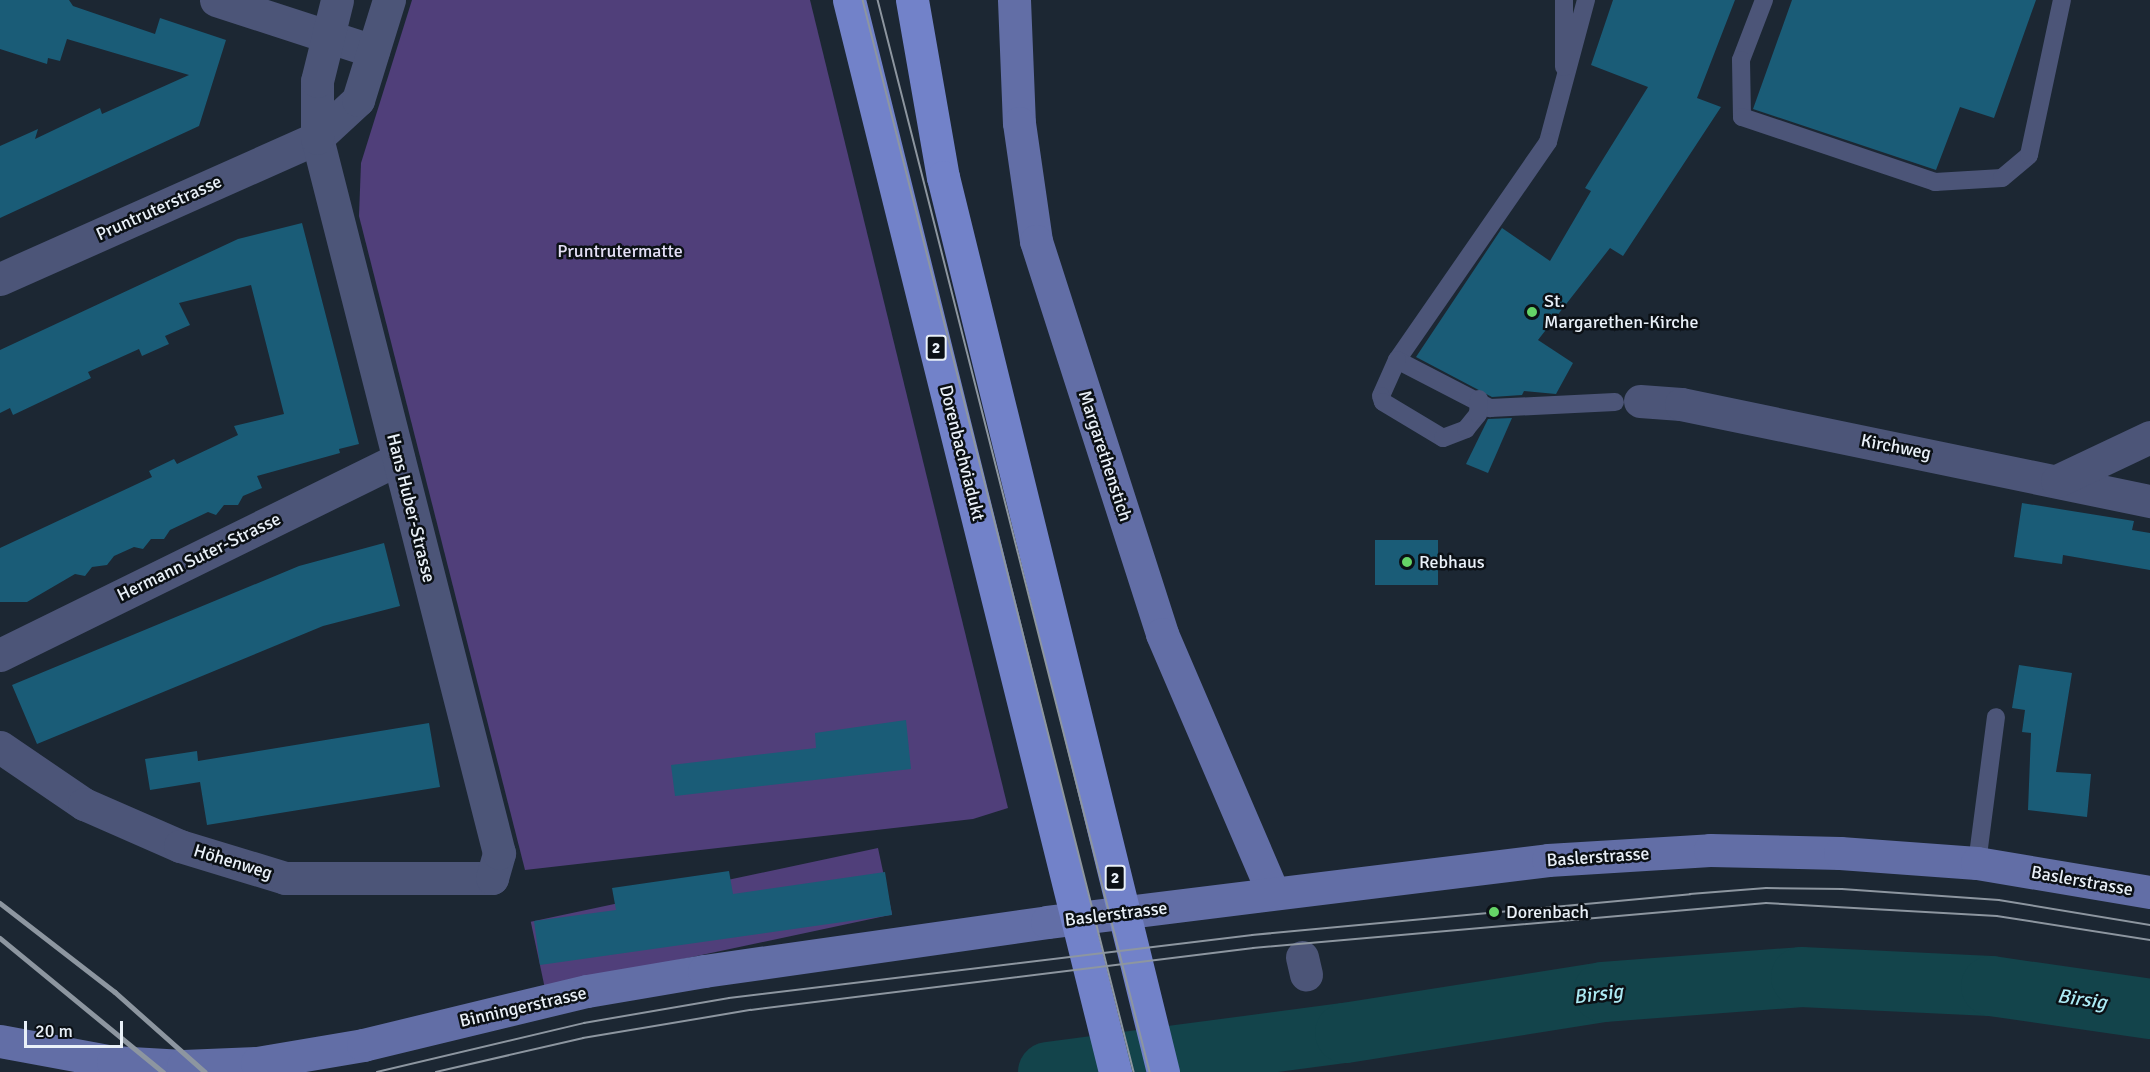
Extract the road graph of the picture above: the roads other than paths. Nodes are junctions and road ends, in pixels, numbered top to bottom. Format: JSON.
{"nodes":[{"id":1,"x":216,"y":0,"type":"edge"},
{"id":2,"x":337,"y":0,"type":"edge"},
{"id":3,"x":389,"y":0,"type":"edge"},
{"id":4,"x":849,"y":0,"type":"edge"},
{"id":5,"x":912,"y":0,"type":"edge"},
{"id":6,"x":1014,"y":0,"type":"edge"},
{"id":7,"x":1564,"y":0,"type":"edge"},
{"id":8,"x":1586,"y":0,"type":"edge"},
{"id":9,"x":1764,"y":0,"type":"edge"},
{"id":10,"x":2062,"y":0,"type":"edge"},
{"id":11,"x":326,"y":36,"type":"junction"},
{"id":12,"x":373,"y":51,"type":"junction"},
{"id":13,"x":1563,"y":90,"type":"junction"},
{"id":14,"x":317,"y":138,"type":"junction"},
{"id":15,"x":0,"y":279,"type":"edge"},
{"id":16,"x":1397,"y":360,"type":"junction"},
{"id":17,"x":1479,"y":399,"type":"junction"},
{"id":18,"x":1628,"y":402,"type":"joint"},
{"id":19,"x":2150,"y":437,"type":"edge"},
{"id":20,"x":398,"y":459,"type":"junction"},
{"id":21,"x":2057,"y":481,"type":"junction"},
{"id":22,"x":2150,"y":501,"type":"edge"},
{"id":23,"x":0,"y":655,"type":"edge"},
{"id":24,"x":1996,"y":717,"type":"dead end"},
{"id":25,"x":0,"y":747,"type":"edge"},
{"id":26,"x":1977,"y":863,"type":"junction"},
{"id":27,"x":492,"y":878,"type":"joint"},
{"id":28,"x":2150,"y":892,"type":"edge"},
{"id":29,"x":1274,"y":893,"type":"junction"},
{"id":30,"x":1047,"y":922,"type":"joint"},
{"id":31,"x":0,"y":1041,"type":"edge"},
{"id":32,"x":1115,"y":1072,"type":"edge"},
{"id":33,"x":1163,"y":1072,"type":"edge"}],
"edges":[{"from":1,"to":11,"type":"street"},
{"from":2,"to":11,"type":"street"},
{"from":3,"to":12,"type":"street","name":"Pruntruterstrasse"},
{"from":4,"to":32,"type":"main road","name":"Dorenbachviadukt","number":"2"},
{"from":5,"to":33,"type":"main road","number":"2"},
{"from":6,"to":29,"type":"main road","name":"Margarethenstich"},
{"from":7,"to":13,"type":"lane"},
{"from":8,"to":13,"type":"lane"},
{"from":9,"to":10,"type":"lane"},
{"from":11,"to":12,"type":"street"},
{"from":11,"to":14,"type":"street"},
{"from":12,"to":14,"type":"street","name":"Pruntruterstrasse"},
{"from":13,"to":16,"type":"lane"},
{"from":14,"to":15,"type":"street","name":"Pruntruterstrasse"},
{"from":14,"to":20,"type":"street","name":"Hans Huber-Strasse"},
{"from":16,"to":17,"type":"lane"},
{"from":16,"to":17,"type":"lane"},
{"from":17,"to":18,"type":"lane"},
{"from":18,"to":21,"type":"street","name":"Kirchweg"},
{"from":19,"to":21,"type":"street"},
{"from":20,"to":23,"type":"street","name":"Hermann Suter-Strasse"},
{"from":20,"to":27,"type":"street","name":"Hans Huber-Strasse"},
{"from":21,"to":22,"type":"street","name":"Kirchweg"},
{"from":24,"to":26,"type":"lane"},
{"from":25,"to":27,"type":"street","name":"Höhenweg"},
{"from":26,"to":28,"type":"main road","name":"Baslerstrasse"},
{"from":26,"to":29,"type":"main road","name":"Baslerstrasse"},
{"from":29,"to":30,"type":"main road","name":"Baslerstrasse"},
{"from":30,"to":31,"type":"main road","name":"Binningerstrasse"}]}
